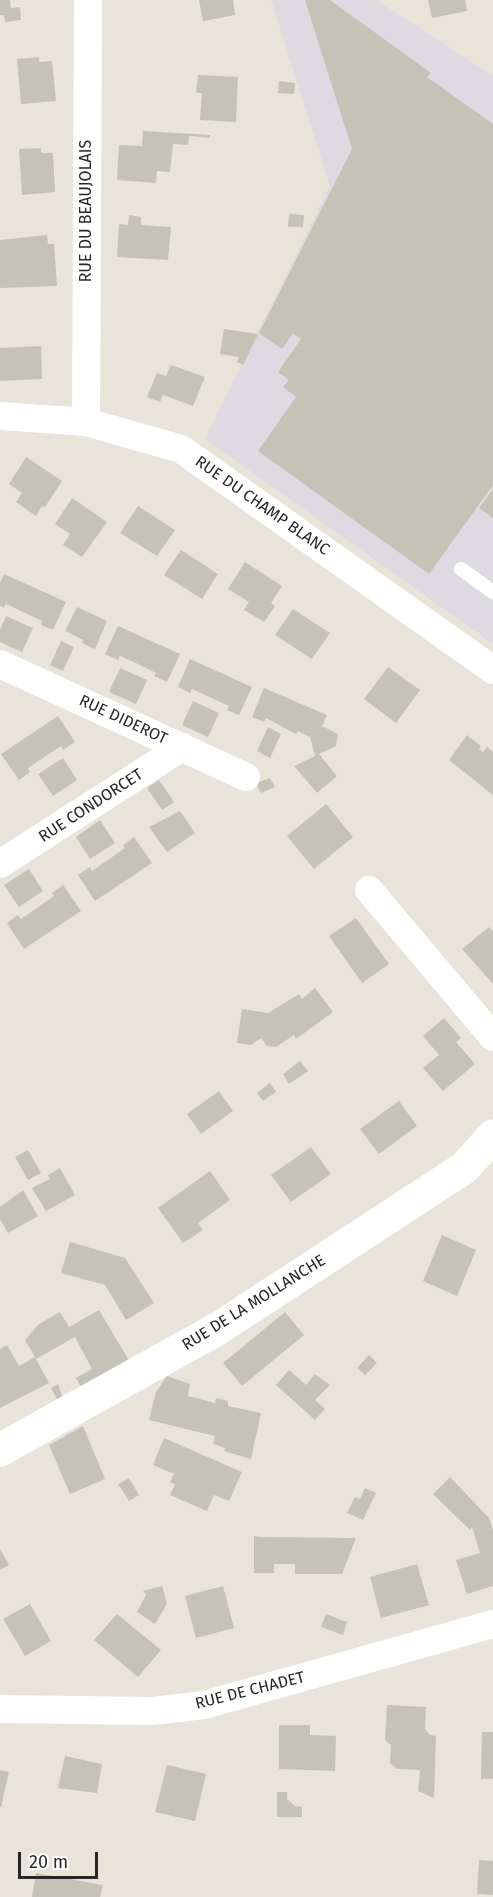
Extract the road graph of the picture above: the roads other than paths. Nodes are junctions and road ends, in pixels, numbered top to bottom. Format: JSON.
{"nodes":[{"id":1,"x":88,"y":0,"type":"edge"},
{"id":2,"x":0,"y":417,"type":"edge"},
{"id":3,"x":86,"y":422,"type":"junction"},
{"id":4,"x":462,"y":569,"type":"dead end"},
{"id":5,"x":493,"y":592,"type":"edge"},
{"id":6,"x":0,"y":663,"type":"edge"},
{"id":7,"x":493,"y":670,"type":"edge"},
{"id":8,"x":182,"y":747,"type":"junction"},
{"id":9,"x":246,"y":777,"type":"dead end"},
{"id":10,"x":0,"y":864,"type":"edge"},
{"id":11,"x":369,"y":890,"type":"dead end"},
{"id":12,"x":493,"y":1036,"type":"edge"},
{"id":13,"x":493,"y":1136,"type":"edge"},
{"id":14,"x":0,"y":1450,"type":"edge"},
{"id":15,"x":493,"y":1624,"type":"edge"},
{"id":16,"x":0,"y":1709,"type":"edge"}],
"edges":[{"from":1,"to":3,"type":"street","name":"RUE DU BEAUJOLAIS"},
{"from":2,"to":3,"type":"street","name":"RUE DU CHAMP BLANC"},
{"from":3,"to":7,"type":"street","name":"RUE DU CHAMP BLANC"},
{"from":4,"to":5,"type":"lane"},
{"from":6,"to":8,"type":"street","name":"RUE DIDEROT"},
{"from":8,"to":9,"type":"street","name":"RUE DIDEROT"},
{"from":8,"to":10,"type":"street","name":"RUE CONDORCET"},
{"from":11,"to":12,"type":"street"},
{"from":13,"to":14,"type":"main road","name":"RUE DE LA MOLLANCHE"},
{"from":15,"to":16,"type":"street","name":"RUE DE CHADET"}]}
